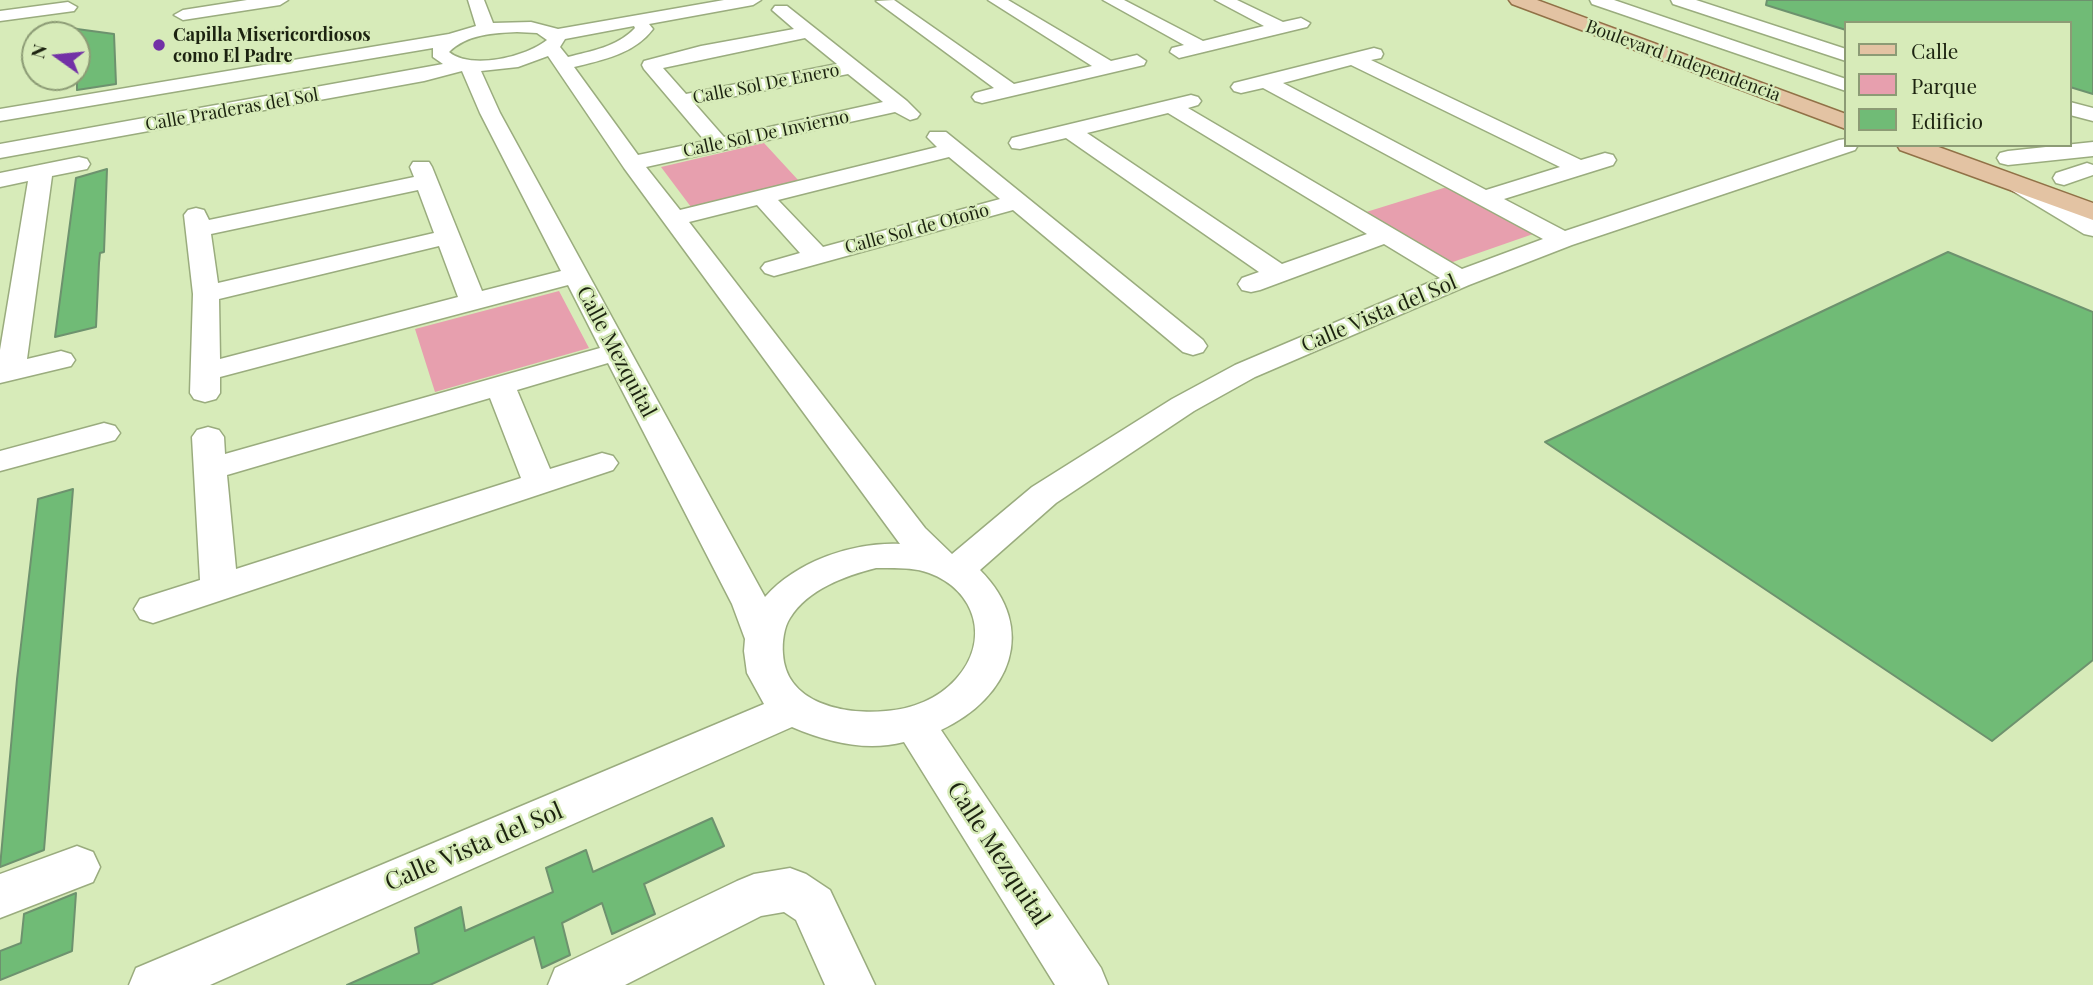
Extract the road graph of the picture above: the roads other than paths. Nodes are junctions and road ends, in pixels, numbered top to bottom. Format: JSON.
{"nodes":[{"id":1,"x":280,"y":0,"type":"edge"},
{"id":2,"x":475,"y":0,"type":"edge"},
{"id":3,"x":753,"y":0,"type":"edge"},
{"id":4,"x":996,"y":0,"type":"edge"},
{"id":5,"x":1111,"y":0,"type":"edge"},
{"id":6,"x":1223,"y":0,"type":"edge"},
{"id":7,"x":1519,"y":0,"type":"edge"},
{"id":8,"x":1567,"y":0,"type":"edge"},
{"id":9,"x":1598,"y":0,"type":"edge"},
{"id":10,"x":1630,"y":0,"type":"edge"},
{"id":11,"x":1679,"y":0,"type":"edge"},
{"id":12,"x":1728,"y":0,"type":"edge"},
{"id":13,"x":887,"y":1,"type":"edge"},
{"id":14,"x":69,"y":3,"type":"edge"},
{"id":15,"x":865,"y":5,"type":"dead end"},
{"id":16,"x":781,"y":10,"type":"dead end"},
{"id":17,"x":183,"y":13,"type":"edge"},
{"id":18,"x":1772,"y":14,"type":"junction"},
{"id":19,"x":0,"y":16,"type":"edge"},
{"id":20,"x":65,"y":21,"type":"edge"},
{"id":21,"x":639,"y":21,"type":"junction"},
{"id":22,"x":1301,"y":23,"type":"dead end"},
{"id":23,"x":1746,"y":23,"type":"junction"},
{"id":24,"x":676,"y":25,"type":"dead end"},
{"id":25,"x":1280,"y":27,"type":"junction"},
{"id":26,"x":486,"y":29,"type":"junction"},
{"id":27,"x":1720,"y":30,"type":"junction"},
{"id":28,"x":808,"y":32,"type":"junction"},
{"id":29,"x":1844,"y":37,"type":"edge"},
{"id":30,"x":453,"y":39,"type":"junction"},
{"id":31,"x":1199,"y":46,"type":"junction"},
{"id":32,"x":556,"y":49,"type":"junction"},
{"id":33,"x":1179,"y":51,"type":"dead end"},
{"id":34,"x":701,"y":52,"type":"junction"},
{"id":35,"x":1377,"y":53,"type":"dead end"},
{"id":36,"x":1844,"y":54,"type":"edge"},
{"id":37,"x":1353,"y":59,"type":"junction"},
{"id":38,"x":1137,"y":61,"type":"dead end"},
{"id":39,"x":466,"y":65,"type":"junction"},
{"id":40,"x":852,"y":67,"type":"junction"},
{"id":41,"x":1107,"y":67,"type":"junction"},
{"id":42,"x":1844,"y":72,"type":"edge"},
{"id":43,"x":1265,"y":81,"type":"junction"},
{"id":44,"x":1844,"y":84,"type":"edge"},
{"id":45,"x":1241,"y":87,"type":"dead end"},
{"id":46,"x":1010,"y":90,"type":"junction"},
{"id":47,"x":2072,"y":96,"type":"edge"},
{"id":48,"x":982,"y":97,"type":"dead end"},
{"id":49,"x":2093,"y":97,"type":"edge"},
{"id":50,"x":1844,"y":99,"type":"edge"},
{"id":51,"x":1199,"y":100,"type":"dead end"},
{"id":52,"x":680,"y":101,"type":"junction"},
{"id":53,"x":1171,"y":106,"type":"junction"},
{"id":54,"x":2072,"y":109,"type":"edge"},
{"id":55,"x":0,"y":115,"type":"edge"},
{"id":56,"x":2093,"y":115,"type":"edge"},
{"id":57,"x":1844,"y":121,"type":"edge"},
{"id":58,"x":1070,"y":131,"type":"junction"},
{"id":59,"x":1020,"y":143,"type":"dead end"},
{"id":60,"x":719,"y":144,"type":"junction"},
{"id":61,"x":1844,"y":146,"type":"edge"},
{"id":62,"x":1914,"y":147,"type":"edge"},
{"id":63,"x":1984,"y":147,"type":"edge"},
{"id":64,"x":0,"y":151,"type":"edge"},
{"id":65,"x":2013,"y":152,"type":"edge"},
{"id":66,"x":2084,"y":158,"type":"edge"},
{"id":67,"x":1605,"y":160,"type":"dead end"},
{"id":68,"x":632,"y":163,"type":"junction"},
{"id":69,"x":79,"y":164,"type":"dead end"},
{"id":70,"x":1578,"y":167,"type":"junction"},
{"id":71,"x":41,"y":172,"type":"junction"},
{"id":72,"x":0,"y":180,"type":"edge"},
{"id":73,"x":2019,"y":185,"type":"junction"},
{"id":74,"x":763,"y":197,"type":"junction"},
{"id":75,"x":1483,"y":198,"type":"junction"},
{"id":76,"x":1017,"y":202,"type":"junction"},
{"id":77,"x":2093,"y":212,"type":"edge"},
{"id":78,"x":676,"y":218,"type":"junction"},
{"id":79,"x":2093,"y":229,"type":"edge"},
{"id":80,"x":1386,"y":235,"type":"junction"},
{"id":81,"x":448,"y":237,"type":"junction"},
{"id":82,"x":1563,"y":240,"type":"junction"},
{"id":83,"x":817,"y":256,"type":"junction"},
{"id":84,"x":774,"y":268,"type":"dead end"},
{"id":85,"x":1279,"y":274,"type":"junction"},
{"id":86,"x":576,"y":275,"type":"junction"},
{"id":87,"x":1460,"y":279,"type":"junction"},
{"id":88,"x":1251,"y":284,"type":"dead end"},
{"id":89,"x":206,"y":294,"type":"junction"},
{"id":90,"x":473,"y":301,"type":"junction"},
{"id":91,"x":1193,"y":346,"type":"dead end"},
{"id":92,"x":616,"y":352,"type":"junction"},
{"id":93,"x":61,"y":360,"type":"dead end"},
{"id":94,"x":6,"y":373,"type":"edge"},
{"id":95,"x":500,"y":385,"type":"junction"},
{"id":96,"x":104,"y":433,"type":"dead end"},
{"id":97,"x":0,"y":461,"type":"edge"},
{"id":98,"x":602,"y":463,"type":"dead end"},
{"id":99,"x":539,"y":483,"type":"junction"},
{"id":100,"x":946,"y":566,"type":"junction"},
{"id":101,"x":219,"y":587,"type":"junction"},
{"id":102,"x":153,"y":609,"type":"dead end"},
{"id":103,"x":764,"y":638,"type":"junction"},
{"id":104,"x":793,"y":709,"type":"junction"},
{"id":105,"x":914,"y":723,"type":"junction"},
{"id":106,"x":77,"y":867,"type":"dead end"},
{"id":107,"x":0,"y":896,"type":"edge"},
{"id":108,"x":154,"y":985,"type":"edge"},
{"id":109,"x":573,"y":985,"type":"edge"},
{"id":110,"x":850,"y":985,"type":"edge"},
{"id":111,"x":1083,"y":985,"type":"edge"}],
"edges":[{"from":1,"to":17,"type":"street"},
{"from":2,"to":26,"type":"street"},
{"from":3,"to":21,"type":"street"},
{"from":4,"to":41,"type":"street"},
{"from":5,"to":31,"type":"street"},
{"from":6,"to":25,"type":"street"},
{"from":7,"to":57,"type":"main road","name":"Boulevard Independencia"},
{"from":8,"to":50,"type":"main road"},
{"from":9,"to":44,"type":"street"},
{"from":10,"to":27,"type":"street"},
{"from":11,"to":23,"type":"street"},
{"from":12,"to":18,"type":"street"},
{"from":13,"to":15,"type":"street"},
{"from":13,"to":46,"type":"street"},
{"from":14,"to":19,"type":"street"},
{"from":14,"to":20,"type":"street"},
{"from":16,"to":28,"type":"street","name":"Calle Sol De Invierno"},
{"from":18,"to":23,"type":"street"},
{"from":18,"to":29,"type":"street"},
{"from":21,"to":32,"type":"street"},
{"from":21,"to":32,"type":"street"},
{"from":22,"to":25,"type":"street"},
{"from":23,"to":27,"type":"street"},
{"from":23,"to":36,"type":"street"},
{"from":24,"to":34,"type":"street"},
{"from":25,"to":31,"type":"street"},
{"from":26,"to":30,"type":"street","name":"Calle Praderas del Sol"},
{"from":26,"to":32,"type":"street","name":"Calle Praderas del Sol"},
{"from":27,"to":42,"type":"street"},
{"from":28,"to":34,"type":"street"},
{"from":28,"to":40,"type":"street","name":"Calle Sol De Invierno"},
{"from":30,"to":39,"type":"street"},
{"from":30,"to":55,"type":"street","name":"Calle Praderas del Sol"},
{"from":31,"to":33,"type":"street"},
{"from":32,"to":39,"type":"street","name":"Calle Praderas del Sol"},
{"from":32,"to":68,"type":"street"},
{"from":34,"to":52,"type":"street"},
{"from":35,"to":37,"type":"street"},
{"from":37,"to":43,"type":"street"},
{"from":37,"to":70,"type":"street"},
{"from":38,"to":41,"type":"street"},
{"from":39,"to":64,"type":"street","name":"Calle Praderas del Sol"},
{"from":39,"to":86,"type":"street","name":"Calle Mezquital"},
{"from":40,"to":52,"type":"street","name":"Calle Sol De Enero"},
{"from":40,"to":60,"type":"street","name":"Calle Sol De Invierno"},
{"from":41,"to":46,"type":"street"},
{"from":43,"to":45,"type":"street"},
{"from":43,"to":75,"type":"street"},
{"from":46,"to":48,"type":"street"},
{"from":47,"to":49,"type":"street"},
{"from":51,"to":53,"type":"street"},
{"from":52,"to":60,"type":"street"},
{"from":53,"to":58,"type":"street"},
{"from":53,"to":80,"type":"street"},
{"from":54,"to":56,"type":"street"},
{"from":58,"to":59,"type":"street"},
{"from":58,"to":85,"type":"street"},
{"from":60,"to":68,"type":"street","name":"Calle Sol De Invierno"},
{"from":61,"to":82,"type":"street","name":"Calle Vista del Sol"},
{"from":62,"to":73,"type":"main road"},
{"from":63,"to":65,"type":"main road"},
{"from":65,"to":66,"type":"main road"},
{"from":65,"to":66,"type":"street"},
{"from":67,"to":70,"type":"street"},
{"from":68,"to":78,"type":"street"},
{"from":69,"to":71,"type":"street"},
{"from":70,"to":75,"type":"street"},
{"from":71,"to":72,"type":"street"},
{"from":71,"to":94,"type":"street"},
{"from":73,"to":77,"type":"main road"},
{"from":73,"to":79,"type":"street"},
{"from":74,"to":76,"type":"street"},
{"from":74,"to":78,"type":"street"},
{"from":74,"to":83,"type":"street","name":"Calle Sol de Otoño"},
{"from":75,"to":82,"type":"street"},
{"from":76,"to":83,"type":"street","name":"Calle Sol de Otoño"},
{"from":76,"to":91,"type":"street"},
{"from":78,"to":100,"type":"street"},
{"from":80,"to":85,"type":"street"},
{"from":80,"to":87,"type":"street"},
{"from":81,"to":89,"type":"street"},
{"from":81,"to":89,"type":"street"},
{"from":81,"to":90,"type":"street"},
{"from":82,"to":87,"type":"street","name":"Calle Vista del Sol"},
{"from":83,"to":84,"type":"street","name":"Calle Sol de Otoño"},
{"from":85,"to":88,"type":"street"},
{"from":86,"to":90,"type":"street"},
{"from":86,"to":92,"type":"street","name":"Calle Mezquital"},
{"from":87,"to":100,"type":"street","name":"Calle Vista del Sol"},
{"from":89,"to":90,"type":"street"},
{"from":92,"to":95,"type":"street"},
{"from":92,"to":103,"type":"street","name":"Calle Mezquital"},
{"from":93,"to":94,"type":"street"},
{"from":95,"to":99,"type":"street"},
{"from":95,"to":101,"type":"street"},
{"from":96,"to":97,"type":"street"},
{"from":98,"to":99,"type":"street"},
{"from":99,"to":101,"type":"street"},
{"from":100,"to":103,"type":"street"},
{"from":100,"to":105,"type":"street"},
{"from":101,"to":102,"type":"street"},
{"from":103,"to":104,"type":"street"},
{"from":104,"to":105,"type":"street"},
{"from":104,"to":108,"type":"street","name":"Calle Vista del Sol"},
{"from":105,"to":111,"type":"street","name":"Calle Mezquital"},
{"from":106,"to":107,"type":"street"},
{"from":109,"to":110,"type":"street"}]}
